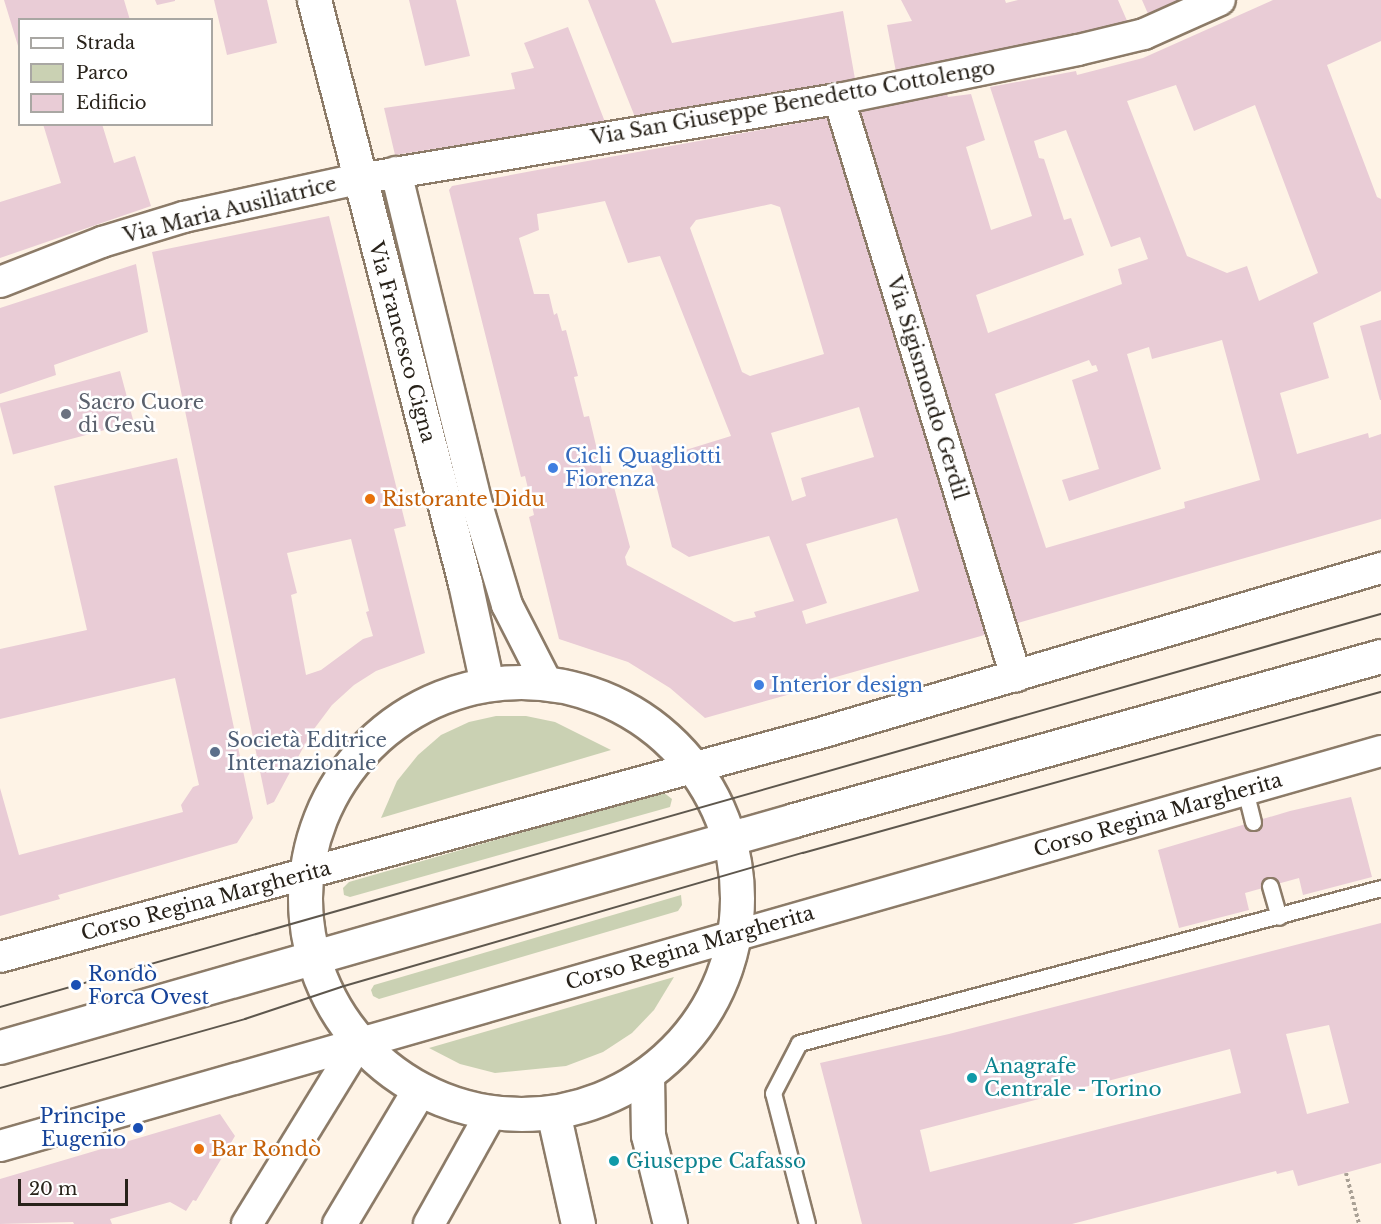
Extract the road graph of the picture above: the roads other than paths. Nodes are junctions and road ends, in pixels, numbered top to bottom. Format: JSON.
{"nodes":[{"id":1,"x":314,"y":0,"type":"edge"},
{"id":2,"x":1220,"y":0,"type":"edge"},
{"id":3,"x":839,"y":99,"type":"junction"},
{"id":4,"x":396,"y":172,"type":"junction"},
{"id":5,"x":359,"y":179,"type":"junction"},
{"id":6,"x":0,"y":282,"type":"edge"},
{"id":7,"x":1381,"y":568,"type":"edge"},
{"id":8,"x":1381,"y":656,"type":"edge"},
{"id":9,"x":1016,"y":677,"type":"junction"},
{"id":10,"x":547,"y":683,"type":"junction"},
{"id":11,"x":487,"y":684,"type":"junction"},
{"id":12,"x":1381,"y":751,"type":"edge"},
{"id":13,"x":694,"y":768,"type":"junction"},
{"id":14,"x":1245,"y":790,"type":"junction"},
{"id":15,"x":1253,"y":822,"type":"dead end"},
{"id":16,"x":729,"y":838,"type":"junction"},
{"id":17,"x":306,"y":874,"type":"junction"},
{"id":18,"x":1270,"y":886,"type":"dead end"},
{"id":19,"x":1381,"y":888,"type":"edge"},
{"id":20,"x":1279,"y":917,"type":"junction"},
{"id":21,"x":734,"y":934,"type":"junction"},
{"id":22,"x":0,"y":957,"type":"edge"},
{"id":23,"x":312,"y":957,"type":"junction"},
{"id":24,"x":359,"y":1042,"type":"junction"},
{"id":25,"x":0,"y":1047,"type":"edge"},
{"id":26,"x":647,"y":1074,"type":"junction"},
{"id":27,"x":419,"y":1090,"type":"junction"},
{"id":28,"x":553,"y":1112,"type":"junction"},
{"id":29,"x":491,"y":1113,"type":"junction"},
{"id":30,"x":0,"y":1146,"type":"edge"},
{"id":31,"x":247,"y":1224,"type":"edge"},
{"id":32,"x":339,"y":1224,"type":"edge"},
{"id":33,"x":429,"y":1224,"type":"edge"},
{"id":34,"x":578,"y":1224,"type":"edge"},
{"id":35,"x":670,"y":1224,"type":"edge"},
{"id":36,"x":807,"y":1224,"type":"edge"}],
"edges":[{"from":1,"to":5,"type":"main road","name":"Via Francesco Cigna"},
{"from":2,"to":3,"type":"street","name":"Via San Giuseppe Benedetto Cottolengo"},
{"from":3,"to":4,"type":"street","name":"Via San Giuseppe Benedetto Cottolengo"},
{"from":3,"to":9,"type":"street","name":"Via Sigismondo Gerdil"},
{"from":4,"to":5,"type":"street","name":"Via San Giuseppe Benedetto Cottolengo"},
{"from":4,"to":10,"type":"street","name":"Via Francesco Cigna"},
{"from":5,"to":6,"type":"street","name":"Via Maria Ausiliatrice"},
{"from":5,"to":11,"type":"main road","name":"Via Francesco Cigna"},
{"from":7,"to":9,"type":"street","name":"Corso Regina Margherita"},
{"from":8,"to":16,"type":"main road"},
{"from":9,"to":13,"type":"street","name":"Corso Regina Margherita"},
{"from":10,"to":11,"type":"main road"},
{"from":10,"to":13,"type":"main road"},
{"from":11,"to":17,"type":"main road"},
{"from":12,"to":14,"type":"street","name":"Corso Regina Margherita"},
{"from":13,"to":16,"type":"main road"},
{"from":13,"to":17,"type":"street","name":"Corso Regina Margherita"},
{"from":14,"to":15,"type":"lane"},
{"from":14,"to":21,"type":"street","name":"Corso Regina Margherita"},
{"from":16,"to":21,"type":"main road"},
{"from":16,"to":23,"type":"main road"},
{"from":17,"to":22,"type":"street","name":"Corso Regina Margherita"},
{"from":17,"to":23,"type":"main road"},
{"from":18,"to":20,"type":"lane"},
{"from":19,"to":20,"type":"lane"},
{"from":20,"to":36,"type":"lane"},
{"from":21,"to":24,"type":"street","name":"Corso Regina Margherita"},
{"from":21,"to":26,"type":"main road"},
{"from":23,"to":24,"type":"main road"},
{"from":23,"to":25,"type":"main road"},
{"from":24,"to":27,"type":"main road"},
{"from":24,"to":30,"type":"street","name":"Corso Regina Margherita"},
{"from":24,"to":31,"type":"street"},
{"from":26,"to":28,"type":"main road"},
{"from":26,"to":35,"type":"main road"},
{"from":27,"to":29,"type":"main road"},
{"from":27,"to":32,"type":"main road"},
{"from":28,"to":29,"type":"main road"},
{"from":28,"to":34,"type":"main road"},
{"from":29,"to":33,"type":"street"}]}
